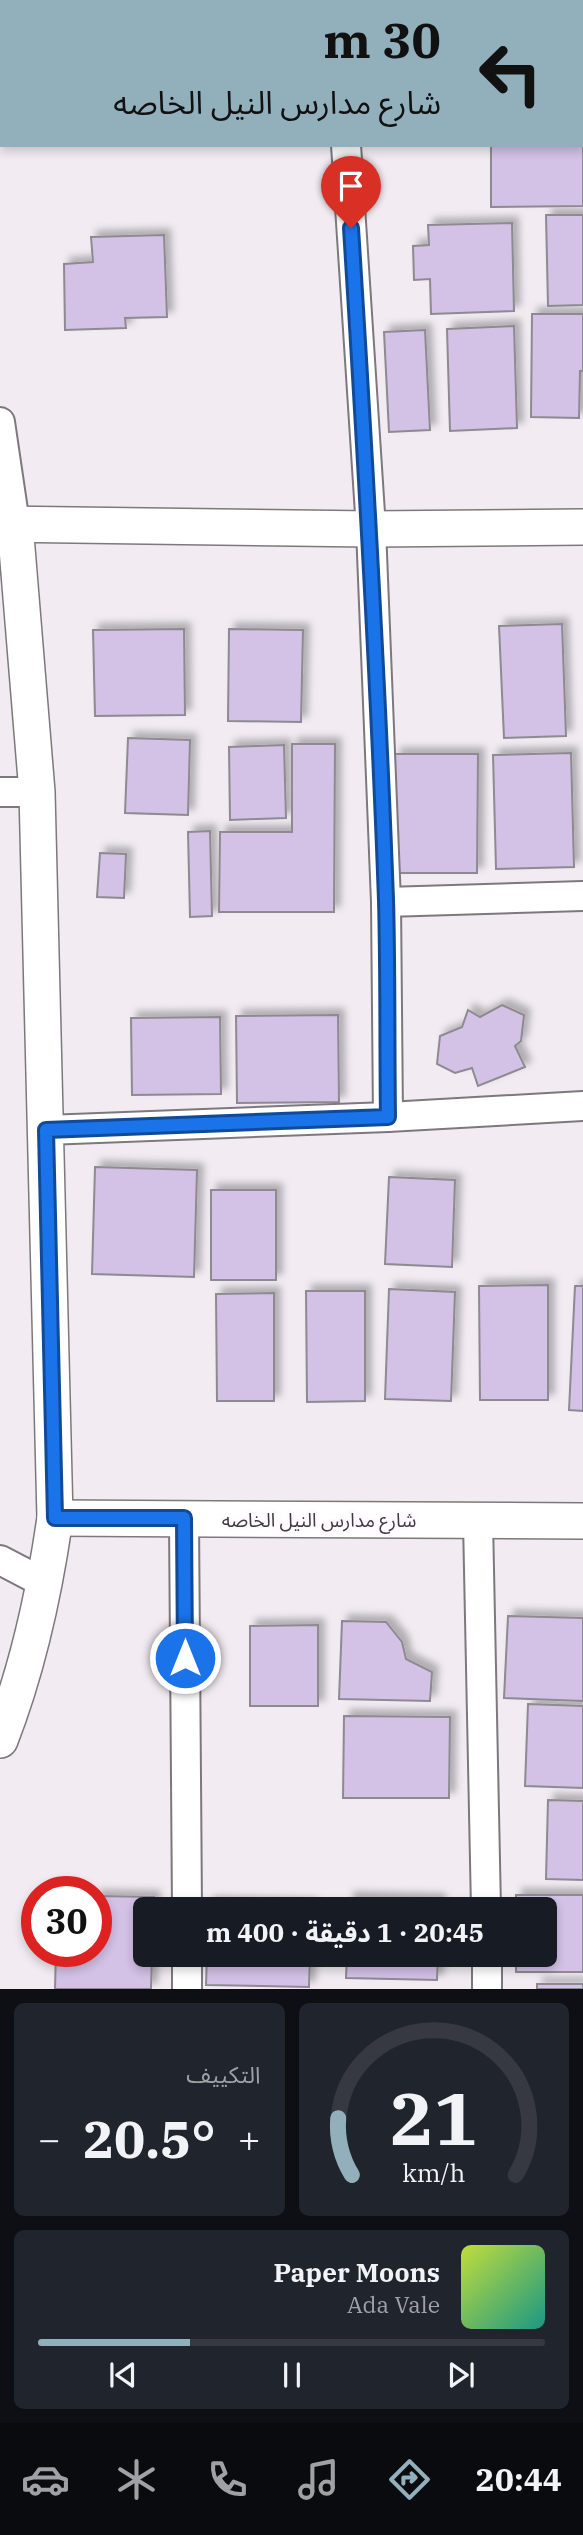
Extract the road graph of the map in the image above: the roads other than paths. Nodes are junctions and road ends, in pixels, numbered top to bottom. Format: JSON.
{"nodes":[{"id":1,"x":346,"y":147,"type":"edge"},
{"id":2,"x":0,"y":422,"type":"edge"},
{"id":3,"x":7,"y":524,"type":"edge"},
{"id":4,"x":583,"y":527,"type":"edge"},
{"id":5,"x":370,"y":529,"type":"junction"},
{"id":6,"x":0,"y":792,"type":"edge"},
{"id":7,"x":37,"y":792,"type":"junction"},
{"id":8,"x":583,"y":896,"type":"edge"},
{"id":9,"x":386,"y":902,"type":"junction"},
{"id":10,"x":583,"y":1106,"type":"edge"},
{"id":11,"x":388,"y":1117,"type":"junction"},
{"id":12,"x":46,"y":1130,"type":"junction"},
{"id":13,"x":55,"y":1518,"type":"junction"},
{"id":14,"x":184,"y":1518,"type":"junction"},
{"id":15,"x":478,"y":1521,"type":"junction"},
{"id":16,"x":583,"y":1521,"type":"edge"},
{"id":17,"x":0,"y":1560,"type":"edge"},
{"id":18,"x":46,"y":1584,"type":"junction"},
{"id":19,"x":0,"y":1740,"type":"edge"},
{"id":20,"x":187,"y":1897,"type":"edge"},
{"id":21,"x":486,"y":1897,"type":"edge"},
{"id":22,"x":187,"y":1967,"type":"edge"},
{"id":23,"x":487,"y":1967,"type":"edge"},
{"id":24,"x":187,"y":1989,"type":"edge"},
{"id":25,"x":487,"y":1989,"type":"edge"}],
"edges":[{"from":1,"to":5,"type":"street"},
{"from":2,"to":3,"type":"street"},
{"from":3,"to":5,"type":"street"},
{"from":3,"to":7,"type":"street"},
{"from":4,"to":5,"type":"street"},
{"from":5,"to":9,"type":"street"},
{"from":6,"to":7,"type":"street"},
{"from":7,"to":12,"type":"street"},
{"from":8,"to":9,"type":"street"},
{"from":9,"to":11,"type":"street"},
{"from":10,"to":11,"type":"street"},
{"from":11,"to":12,"type":"street"},
{"from":12,"to":13,"type":"street"},
{"from":13,"to":14,"type":"street","name":"شارع مدارس النيل الخاصه"},
{"from":13,"to":18,"type":"street"},
{"from":14,"to":15,"type":"street","name":"شارع مدارس النيل الخاصه"},
{"from":14,"to":20,"type":"street"},
{"from":15,"to":16,"type":"street","name":"شارع مدارس النيل الخاصه"},
{"from":15,"to":21,"type":"street"},
{"from":17,"to":18,"type":"street"},
{"from":18,"to":19,"type":"street"},
{"from":22,"to":24,"type":"street"},
{"from":23,"to":25,"type":"street"}]}
